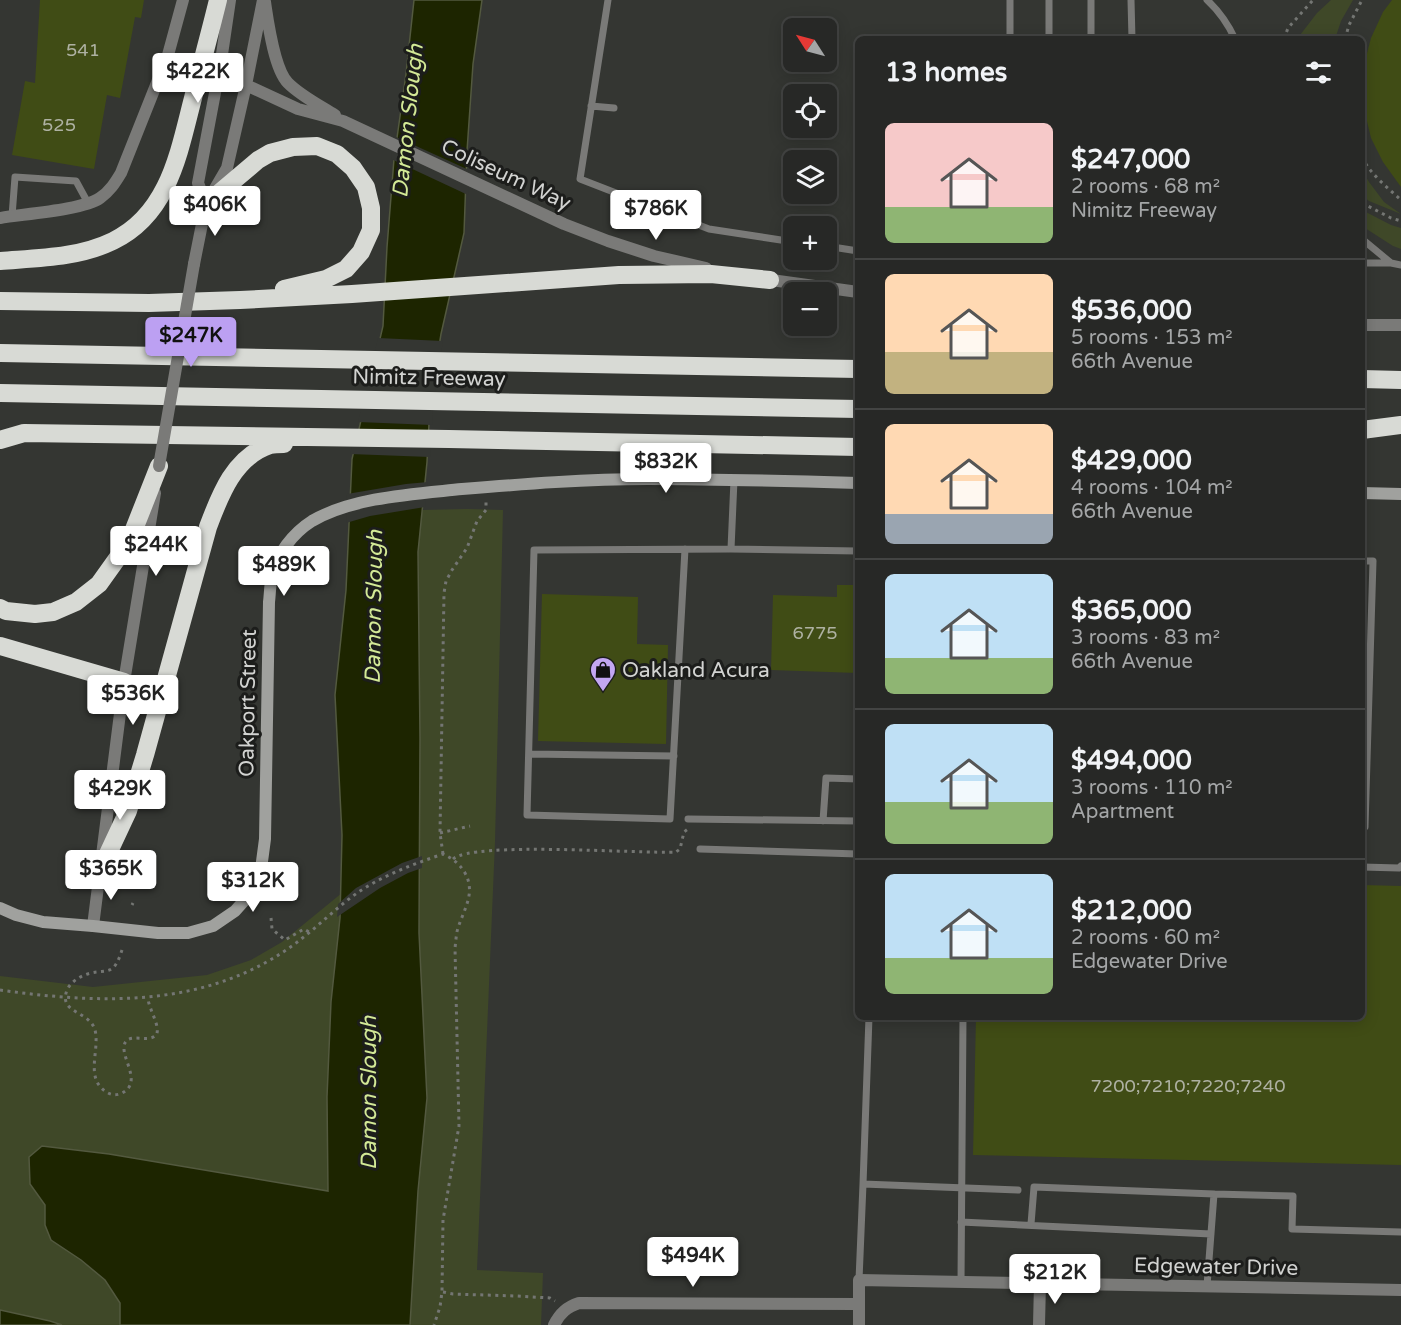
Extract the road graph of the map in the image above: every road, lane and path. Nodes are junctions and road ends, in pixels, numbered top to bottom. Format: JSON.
{"nodes":[{"id":1,"x":183,"y":0,"type":"edge"},
{"id":2,"x":218,"y":0,"type":"edge"},
{"id":3,"x":230,"y":0,"type":"edge"},
{"id":4,"x":264,"y":0,"type":"edge"},
{"id":5,"x":608,"y":0,"type":"edge"},
{"id":6,"x":1010,"y":0,"type":"edge"},
{"id":7,"x":1049,"y":0,"type":"edge"},
{"id":8,"x":1091,"y":0,"type":"edge"},
{"id":9,"x":1131,"y":0,"type":"edge"},
{"id":10,"x":1207,"y":0,"type":"edge"},
{"id":11,"x":1313,"y":0,"type":"edge"},
{"id":12,"x":1362,"y":0,"type":"edge"},
{"id":13,"x":1010,"y":36,"type":"edge"},
{"id":14,"x":1049,"y":36,"type":"edge"},
{"id":15,"x":1091,"y":36,"type":"edge"},
{"id":16,"x":1132,"y":36,"type":"edge"},
{"id":17,"x":1234,"y":36,"type":"edge"},
{"id":18,"x":1285,"y":36,"type":"edge"},
{"id":19,"x":1346,"y":36,"type":"edge"},
{"id":20,"x":217,"y":81,"type":"junction"},
{"id":21,"x":246,"y":86,"type":"junction"},
{"id":22,"x":591,"y":106,"type":"junction"},
{"id":23,"x":614,"y":108,"type":"dead end"},
{"id":24,"x":343,"y":121,"type":"junction"},
{"id":25,"x":1365,"y":163,"type":"edge"},
{"id":26,"x":1401,"y":200,"type":"edge"},
{"id":27,"x":88,"y":203,"type":"junction"},
{"id":28,"x":206,"y":204,"type":"junction"},
{"id":29,"x":1365,"y":205,"type":"edge"},
{"id":30,"x":6,"y":217,"type":"edge"},
{"id":31,"x":1401,"y":221,"type":"edge"},
{"id":32,"x":783,"y":240,"type":"edge"},
{"id":33,"x":1365,"y":241,"type":"edge"},
{"id":34,"x":837,"y":248,"type":"edge"},
{"id":35,"x":855,"y":251,"type":"edge"},
{"id":36,"x":0,"y":261,"type":"edge"},
{"id":37,"x":1365,"y":263,"type":"edge"},
{"id":38,"x":1391,"y":263,"type":"junction"},
{"id":39,"x":1401,"y":264,"type":"edge"},
{"id":40,"x":770,"y":280,"type":"junction"},
{"id":41,"x":855,"y":292,"type":"edge"},
{"id":42,"x":240,"y":300,"type":"junction"},
{"id":43,"x":0,"y":301,"type":"edge"},
{"id":44,"x":1365,"y":325,"type":"edge"},
{"id":45,"x":1401,"y":325,"type":"edge"},
{"id":46,"x":0,"y":353,"type":"edge"},
{"id":47,"x":855,"y":369,"type":"edge"},
{"id":48,"x":1365,"y":380,"type":"edge"},
{"id":49,"x":1401,"y":380,"type":"edge"},
{"id":50,"x":0,"y":393,"type":"edge"},
{"id":51,"x":855,"y":410,"type":"edge"},
{"id":52,"x":1365,"y":420,"type":"edge"},
{"id":53,"x":1401,"y":423,"type":"edge"},
{"id":54,"x":1365,"y":429,"type":"edge"},
{"id":55,"x":331,"y":437,"type":"junction"},
{"id":56,"x":0,"y":440,"type":"edge"},
{"id":57,"x":855,"y":447,"type":"edge"},
{"id":58,"x":159,"y":466,"type":"junction"},
{"id":59,"x":734,"y":480,"type":"junction"},
{"id":60,"x":855,"y":483,"type":"edge"},
{"id":61,"x":486,"y":487,"type":"junction"},
{"id":62,"x":1365,"y":493,"type":"edge"},
{"id":63,"x":1401,"y":494,"type":"edge"},
{"id":64,"x":685,"y":549,"type":"junction"},
{"id":65,"x":731,"y":549,"type":"junction"},
{"id":66,"x":855,"y":551,"type":"edge"},
{"id":67,"x":1365,"y":561,"type":"edge"},
{"id":68,"x":0,"y":608,"type":"edge"},
{"id":69,"x":0,"y":646,"type":"edge"},
{"id":70,"x":124,"y":682,"type":"junction"},
{"id":71,"x":529,"y":754,"type":"junction"},
{"id":72,"x":674,"y":756,"type":"junction"},
{"id":73,"x":855,"y":779,"type":"edge"},
{"id":74,"x":688,"y":819,"type":"joint"},
{"id":75,"x":823,"y":821,"type":"junction"},
{"id":76,"x":855,"y":821,"type":"edge"},
{"id":77,"x":470,"y":826,"type":"dead end"},
{"id":78,"x":1365,"y":827,"type":"edge"},
{"id":79,"x":440,"y":833,"type":"junction"},
{"id":80,"x":700,"y":849,"type":"dead end"},
{"id":81,"x":443,"y":854,"type":"junction"},
{"id":82,"x":855,"y":854,"type":"edge"},
{"id":83,"x":453,"y":859,"type":"junction"},
{"id":84,"x":1401,"y":866,"type":"edge"},
{"id":85,"x":1365,"y":867,"type":"edge"},
{"id":86,"x":99,"y":873,"type":"junction"},
{"id":87,"x":0,"y":908,"type":"edge"},
{"id":88,"x":271,"y":918,"type":"dead end"},
{"id":89,"x":93,"y":926,"type":"junction"},
{"id":90,"x":310,"y":932,"type":"junction"},
{"id":91,"x":122,"y":950,"type":"dead end"},
{"id":92,"x":0,"y":990,"type":"edge"},
{"id":93,"x":148,"y":997,"type":"junction"},
{"id":94,"x":65,"y":998,"type":"junction"},
{"id":95,"x":869,"y":1020,"type":"edge"},
{"id":96,"x":963,"y":1020,"type":"edge"},
{"id":97,"x":863,"y":1184,"type":"junction"},
{"id":98,"x":962,"y":1187,"type":"junction"},
{"id":99,"x":1018,"y":1190,"type":"dead end"},
{"id":100,"x":1214,"y":1194,"type":"junction"},
{"id":101,"x":961,"y":1222,"type":"junction"},
{"id":102,"x":1031,"y":1224,"type":"junction"},
{"id":103,"x":1401,"y":1232,"type":"edge"},
{"id":104,"x":1211,"y":1234,"type":"junction"},
{"id":105,"x":859,"y":1280,"type":"junction"},
{"id":106,"x":961,"y":1282,"type":"junction"},
{"id":107,"x":1040,"y":1283,"type":"junction"},
{"id":108,"x":1207,"y":1286,"type":"junction"},
{"id":109,"x":1401,"y":1290,"type":"edge"},
{"id":110,"x":442,"y":1292,"type":"junction"},
{"id":111,"x":859,"y":1304,"type":"junction"},
{"id":112,"x":568,"y":1307,"type":"junction"},
{"id":113,"x":434,"y":1325,"type":"edge"},
{"id":114,"x":554,"y":1325,"type":"edge"},
{"id":115,"x":859,"y":1325,"type":"edge"},
{"id":116,"x":1040,"y":1325,"type":"edge"}],
"edges":[{"from":1,"to":27,"type":"street"},
{"from":2,"to":36,"type":"highway"},
{"from":3,"to":20,"type":"street"},
{"from":4,"to":21,"type":"street"},
{"from":4,"to":24,"type":"street"},
{"from":5,"to":22,"type":"lane"},
{"from":6,"to":13,"type":"lane"},
{"from":7,"to":14,"type":"lane"},
{"from":8,"to":15,"type":"lane"},
{"from":9,"to":16,"type":"lane"},
{"from":10,"to":17,"type":"lane"},
{"from":11,"to":18,"type":"path"},
{"from":12,"to":19,"type":"path"},
{"from":20,"to":21,"type":"street","name":"Coliseum Way"},
{"from":20,"to":28,"type":"street"},
{"from":21,"to":24,"type":"street","name":"Coliseum Way"},
{"from":21,"to":28,"type":"street"},
{"from":22,"to":23,"type":"lane"},
{"from":22,"to":32,"type":"lane"},
{"from":24,"to":40,"type":"street","name":"Coliseum Way"},
{"from":25,"to":26,"type":"path"},
{"from":27,"to":30,"type":"street"},
{"from":27,"to":30,"type":"lane"},
{"from":28,"to":42,"type":"highway"},
{"from":28,"to":58,"type":"street","bridge":true},
{"from":29,"to":31,"type":"path"},
{"from":33,"to":38,"type":"lane"},
{"from":34,"to":35,"type":"lane"},
{"from":37,"to":38,"type":"lane"},
{"from":38,"to":39,"type":"lane"},
{"from":40,"to":41,"type":"street","name":"Coliseum Way"},
{"from":40,"to":42,"type":"highway"},
{"from":42,"to":43,"type":"highway"},
{"from":44,"to":45,"type":"street"},
{"from":46,"to":47,"type":"highway","name":"Nimitz Freeway"},
{"from":48,"to":49,"type":"highway"},
{"from":50,"to":51,"type":"highway","name":"Nimitz Freeway"},
{"from":52,"to":53,"type":"highway"},
{"from":53,"to":54,"type":"highway"},
{"from":55,"to":56,"type":"highway"},
{"from":55,"to":57,"type":"highway"},
{"from":55,"to":86,"type":"highway"},
{"from":58,"to":68,"type":"highway"},
{"from":58,"to":70,"type":"street"},
{"from":59,"to":60,"type":"main road","name":"Oakport Street"},
{"from":59,"to":61,"type":"main road","name":"Oakport Street"},
{"from":59,"to":65,"type":"lane"},
{"from":61,"to":79,"type":"path"},
{"from":61,"to":89,"type":"main road","name":"Oakport Street"},
{"from":62,"to":63,"type":"main road"},
{"from":64,"to":65,"type":"lane"},
{"from":64,"to":71,"type":"lane"},
{"from":64,"to":72,"type":"lane"},
{"from":65,"to":66,"type":"lane"},
{"from":67,"to":78,"type":"lane"},
{"from":69,"to":70,"type":"highway"},
{"from":70,"to":86,"type":"street"},
{"from":71,"to":72,"type":"lane"},
{"from":71,"to":72,"type":"lane"},
{"from":73,"to":75,"type":"lane"},
{"from":74,"to":75,"type":"lane"},
{"from":74,"to":83,"type":"path"},
{"from":75,"to":76,"type":"lane"},
{"from":77,"to":79,"type":"path"},
{"from":79,"to":81,"type":"path"},
{"from":80,"to":82,"type":"lane"},
{"from":81,"to":83,"type":"path"},
{"from":81,"to":90,"type":"path"},
{"from":83,"to":110,"type":"path"},
{"from":84,"to":85,"type":"lane"},
{"from":86,"to":89,"type":"street"},
{"from":87,"to":89,"type":"main road","name":"Oakport Street"},
{"from":88,"to":90,"type":"path"},
{"from":90,"to":93,"type":"path"},
{"from":91,"to":94,"type":"path"},
{"from":92,"to":94,"type":"path"},
{"from":93,"to":94,"type":"path"},
{"from":93,"to":94,"type":"path"},
{"from":95,"to":97,"type":"lane"},
{"from":96,"to":98,"type":"lane"},
{"from":97,"to":98,"type":"lane"},
{"from":97,"to":105,"type":"lane"},
{"from":98,"to":99,"type":"lane"},
{"from":98,"to":101,"type":"lane"},
{"from":100,"to":102,"type":"lane"},
{"from":100,"to":103,"type":"lane"},
{"from":100,"to":104,"type":"lane"},
{"from":101,"to":102,"type":"lane"},
{"from":101,"to":106,"type":"lane"},
{"from":102,"to":104,"type":"lane"},
{"from":104,"to":108,"type":"lane"},
{"from":105,"to":106,"type":"street","name":"Edgewater Drive"},
{"from":105,"to":111,"type":"street"},
{"from":106,"to":107,"type":"street","name":"Edgewater Drive"},
{"from":107,"to":108,"type":"street","name":"Edgewater Drive"},
{"from":107,"to":116,"type":"street"},
{"from":108,"to":109,"type":"street","name":"Edgewater Drive"},
{"from":110,"to":112,"type":"path"},
{"from":110,"to":113,"type":"path"},
{"from":111,"to":112,"type":"street"},
{"from":111,"to":115,"type":"street"},
{"from":112,"to":114,"type":"street"}]}
